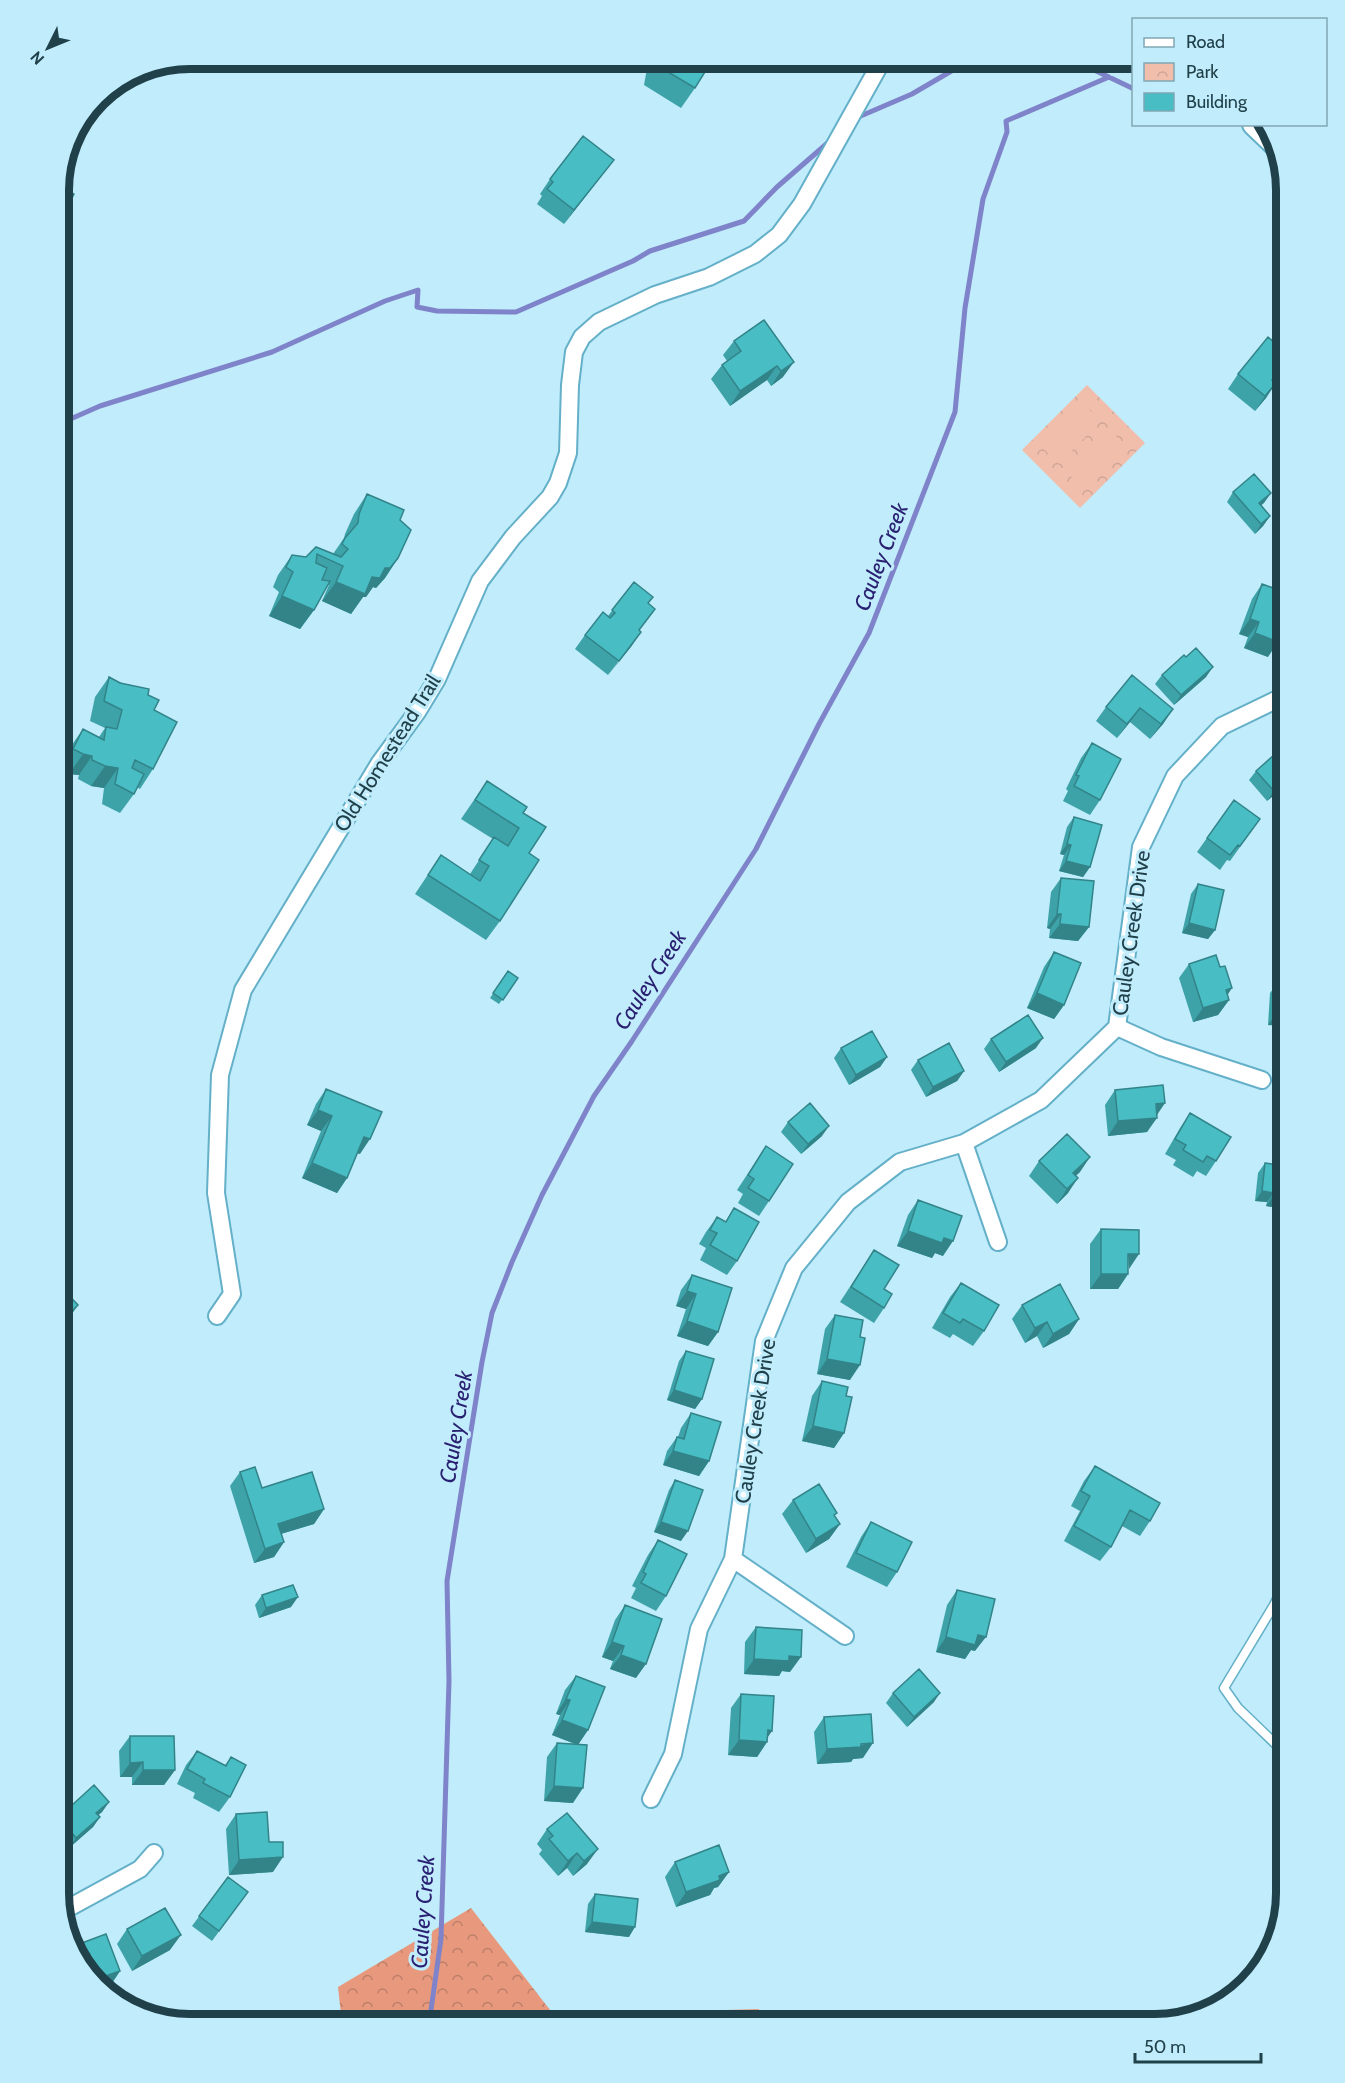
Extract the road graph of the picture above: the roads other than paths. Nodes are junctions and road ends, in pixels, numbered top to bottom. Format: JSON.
{"nodes":[{"id":1,"x":877,"y":69,"type":"edge"},
{"id":2,"x":1276,"y":700,"type":"edge"},
{"id":3,"x":1117,"y":1027,"type":"junction"},
{"id":4,"x":1263,"y":1080,"type":"dead end"},
{"id":5,"x":964,"y":1143,"type":"junction"},
{"id":6,"x":998,"y":1242,"type":"dead end"},
{"id":7,"x":217,"y":1316,"type":"dead end"},
{"id":8,"x":733,"y":1559,"type":"junction"},
{"id":9,"x":1276,"y":1601,"type":"edge"},
{"id":10,"x":845,"y":1636,"type":"dead end"},
{"id":11,"x":1276,"y":1744,"type":"edge"},
{"id":12,"x":651,"y":1799,"type":"dead end"},
{"id":13,"x":154,"y":1853,"type":"dead end"},
{"id":14,"x":70,"y":1907,"type":"edge"}],
"edges":[{"from":1,"to":7,"type":"street","name":"Old Homestead Trail"},
{"from":2,"to":3,"type":"street","name":"Cauley Creek Drive"},
{"from":3,"to":4,"type":"street"},
{"from":3,"to":5,"type":"street","name":"Cauley Creek Drive"},
{"from":5,"to":6,"type":"street"},
{"from":5,"to":8,"type":"street","name":"Cauley Creek Drive"},
{"from":8,"to":10,"type":"street"},
{"from":8,"to":12,"type":"street","name":"Cauley Creek Drive"},
{"from":9,"to":11,"type":"lane"},
{"from":13,"to":14,"type":"street"}]}
